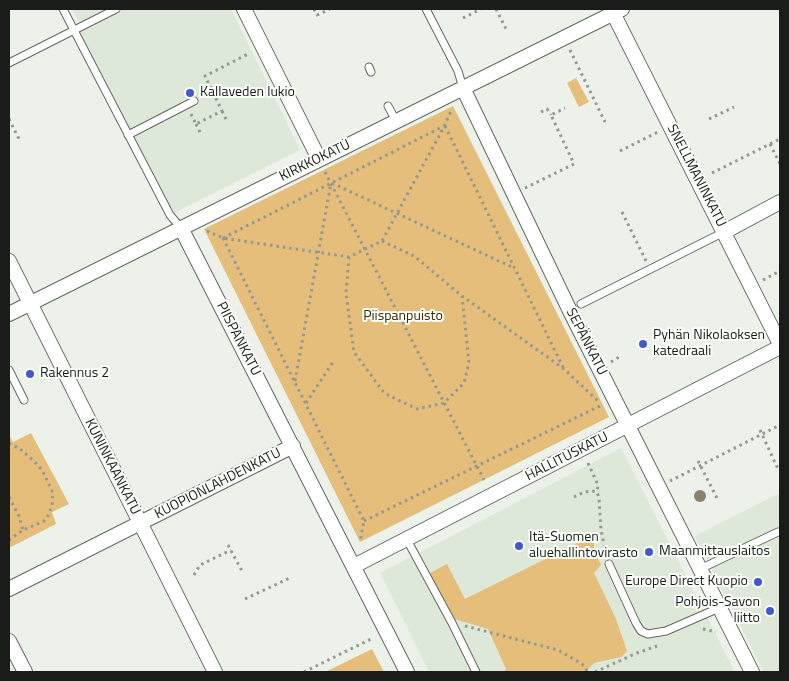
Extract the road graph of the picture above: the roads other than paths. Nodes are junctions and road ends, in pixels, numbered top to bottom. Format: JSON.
{"nodes":[{"id":1,"x":63,"y":9,"type":"edge"},
{"id":2,"x":116,"y":9,"type":"edge"},
{"id":3,"x":244,"y":9,"type":"edge"},
{"id":4,"x":426,"y":9,"type":"edge"},
{"id":5,"x":615,"y":10,"type":"edge"},
{"id":6,"x":74,"y":30,"type":"junction"},
{"id":7,"x":9,"y":63,"type":"edge"},
{"id":8,"x":463,"y":88,"type":"junction"},
{"id":9,"x":194,"y":101,"type":"dead end"},
{"id":10,"x":388,"y":106,"type":"dead end"},
{"id":11,"x":396,"y":121,"type":"junction"},
{"id":12,"x":128,"y":135,"type":"junction"},
{"id":13,"x":319,"y":159,"type":"junction"},
{"id":14,"x":780,"y":202,"type":"edge"},
{"id":15,"x":181,"y":228,"type":"junction"},
{"id":16,"x":724,"y":232,"type":"junction"},
{"id":17,"x":9,"y":261,"type":"edge"},
{"id":18,"x":30,"y":303,"type":"junction"},
{"id":19,"x":581,"y":304,"type":"dead end"},
{"id":20,"x":9,"y":314,"type":"edge"},
{"id":21,"x":780,"y":346,"type":"edge"},
{"id":22,"x":9,"y":370,"type":"edge"},
{"id":23,"x":24,"y":400,"type":"dead end"},
{"id":24,"x":628,"y":425,"type":"junction"},
{"id":25,"x":293,"y":446,"type":"junction"},
{"id":26,"x":140,"y":523,"type":"junction"},
{"id":27,"x":778,"y":532,"type":"dead end"},
{"id":28,"x":406,"y":538,"type":"junction"},
{"id":29,"x":609,"y":564,"type":"road end"},
{"id":30,"x":354,"y":566,"type":"junction"},
{"id":31,"x":700,"y":569,"type":"junction"},
{"id":32,"x":9,"y":589,"type":"edge"},
{"id":33,"x":720,"y":608,"type":"junction"},
{"id":34,"x":9,"y":641,"type":"edge"},
{"id":35,"x":25,"y":672,"type":"edge"},
{"id":36,"x":215,"y":672,"type":"edge"},
{"id":37,"x":406,"y":672,"type":"edge"},
{"id":38,"x":476,"y":672,"type":"edge"},
{"id":39,"x":752,"y":672,"type":"edge"}],
"edges":[{"from":1,"to":6,"type":"lane","name":"PIISPANKATU"},
{"from":2,"to":6,"type":"lane"},
{"from":3,"to":13,"type":"street"},
{"from":4,"to":8,"type":"lane","name":"SEPÄNKATU"},
{"from":5,"to":8,"type":"street","name":"KIRKKOKATU"},
{"from":5,"to":16,"type":"street","name":"SNELLMANINKATU"},
{"from":6,"to":7,"type":"lane"},
{"from":6,"to":12,"type":"lane","name":"PIISPANKATU"},
{"from":8,"to":11,"type":"street","name":"KIRKKOKATU"},
{"from":8,"to":24,"type":"street","name":"SEPÄNKATU"},
{"from":9,"to":12,"type":"lane"},
{"from":10,"to":11,"type":"lane"},
{"from":11,"to":13,"type":"street","name":"KIRKKOKATU"},
{"from":12,"to":15,"type":"lane","name":"PIISPANKATU"},
{"from":13,"to":15,"type":"street","name":"KIRKKOKATU"},
{"from":14,"to":16,"type":"street"},
{"from":15,"to":18,"type":"street","name":"KIRKKOKATU"},
{"from":15,"to":25,"type":"street","name":"PIISPANKATU"},
{"from":16,"to":19,"type":"lane"},
{"from":16,"to":21,"type":"street","name":"SNELLMANINKATU"},
{"from":17,"to":18,"type":"street","name":"KUNINKAANKATU"},
{"from":18,"to":20,"type":"street","name":"KIRKKOKATU"},
{"from":18,"to":26,"type":"street","name":"KUNINKAANKATU"},
{"from":21,"to":24,"type":"street","name":"HALLITUSKATU"},
{"from":22,"to":23,"type":"lane"},
{"from":24,"to":28,"type":"street","name":"HALLITUSKATU"},
{"from":24,"to":31,"type":"street","name":"SEPÄNKATU"},
{"from":25,"to":26,"type":"street","name":"KUOPIONLAHDENKATU"},
{"from":25,"to":30,"type":"street","name":"PIISPANKATU"},
{"from":26,"to":32,"type":"street","name":"KUOPIONLAHDENKATU"},
{"from":26,"to":36,"type":"street","name":"KUNINKAANKATU"},
{"from":27,"to":31,"type":"lane"},
{"from":28,"to":30,"type":"street","name":"HALLITUSKATU"},
{"from":28,"to":38,"type":"lane"},
{"from":29,"to":33,"type":"lane"},
{"from":30,"to":37,"type":"street","name":"PIISPANKATU"},
{"from":31,"to":33,"type":"street","name":"SEPÄNKATU"},
{"from":33,"to":39,"type":"street","name":"SEPÄNKATU"},
{"from":34,"to":35,"type":"street"}]}
